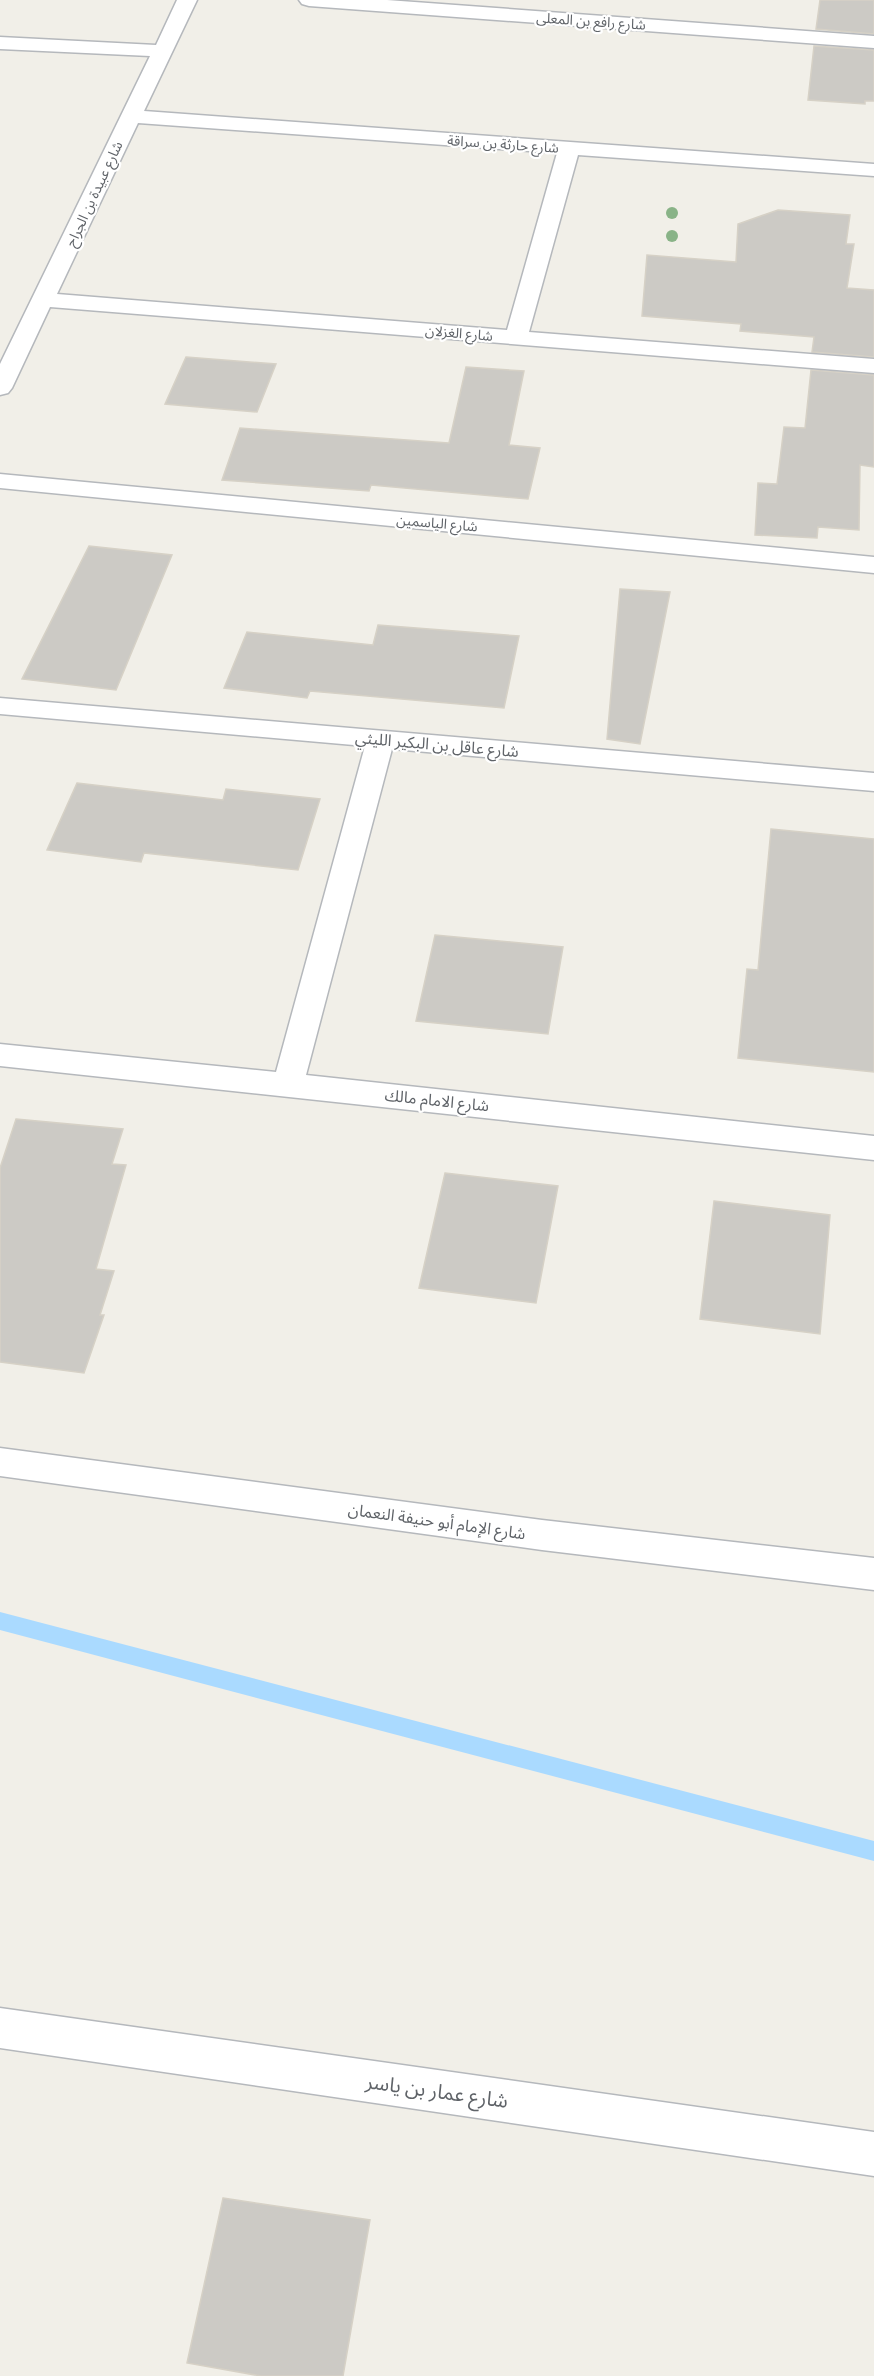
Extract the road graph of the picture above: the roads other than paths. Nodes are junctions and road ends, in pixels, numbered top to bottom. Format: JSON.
{"nodes":[{"id":1,"x":187,"y":0,"type":"edge"},
{"id":2,"x":309,"y":0,"type":"edge"},
{"id":3,"x":874,"y":42,"type":"edge"},
{"id":4,"x":0,"y":43,"type":"edge"},
{"id":5,"x":163,"y":51,"type":"junction"},
{"id":6,"x":131,"y":116,"type":"junction"},
{"id":7,"x":569,"y":148,"type":"junction"},
{"id":8,"x":874,"y":170,"type":"edge"},
{"id":9,"x":44,"y":300,"type":"junction"},
{"id":10,"x":516,"y":338,"type":"junction"},
{"id":11,"x":7,"y":358,"type":"edge"},
{"id":12,"x":874,"y":366,"type":"edge"},
{"id":13,"x":0,"y":388,"type":"edge"},
{"id":14,"x":0,"y":481,"type":"edge"},
{"id":15,"x":874,"y":565,"type":"edge"},
{"id":16,"x":0,"y":706,"type":"edge"},
{"id":17,"x":381,"y":739,"type":"junction"},
{"id":18,"x":874,"y":782,"type":"edge"},
{"id":19,"x":0,"y":1055,"type":"edge"},
{"id":20,"x":288,"y":1084,"type":"junction"},
{"id":21,"x":874,"y":1148,"type":"edge"},
{"id":22,"x":0,"y":1462,"type":"edge"},
{"id":23,"x":874,"y":1574,"type":"edge"},
{"id":24,"x":0,"y":2028,"type":"edge"},
{"id":25,"x":874,"y":2154,"type":"edge"}],
"edges":[{"from":1,"to":5,"type":"street","name":"شارع عبيدة بن الجراح"},
{"from":2,"to":3,"type":"street","name":"شارع رافع بن المعلى"},
{"from":4,"to":5,"type":"street"},
{"from":5,"to":6,"type":"street","name":"شارع عبيدة بن الجراح"},
{"from":6,"to":7,"type":"street","name":"شارع حارثة بن سراقة"},
{"from":6,"to":9,"type":"street","name":"شارع عبيدة بن الجراح"},
{"from":7,"to":8,"type":"street","name":"شارع حارثة بن سراقة"},
{"from":7,"to":10,"type":"street"},
{"from":9,"to":10,"type":"street","name":"شارع الغزلان"},
{"from":9,"to":11,"type":"street","name":"شارع عبيدة بن الجراح"},
{"from":10,"to":12,"type":"street","name":"شارع الغزلان"},
{"from":11,"to":13,"type":"street","name":"شارع عبيدة بن الجراح"},
{"from":14,"to":15,"type":"street","name":"شارع الياسمين"},
{"from":16,"to":17,"type":"street","name":"شارع عاقل بن البكير الليثي"},
{"from":17,"to":18,"type":"street","name":"شارع عاقل بن البكير الليثي"},
{"from":17,"to":20,"type":"street"},
{"from":19,"to":20,"type":"street","name":"شارع الامام مالك"},
{"from":20,"to":21,"type":"street","name":"شارع الامام مالك"},
{"from":22,"to":23,"type":"street","name":"شارع الإمام أبو حنيفة النعمان"},
{"from":24,"to":25,"type":"street","name":"شارع عمار بن ياسر"}]}
